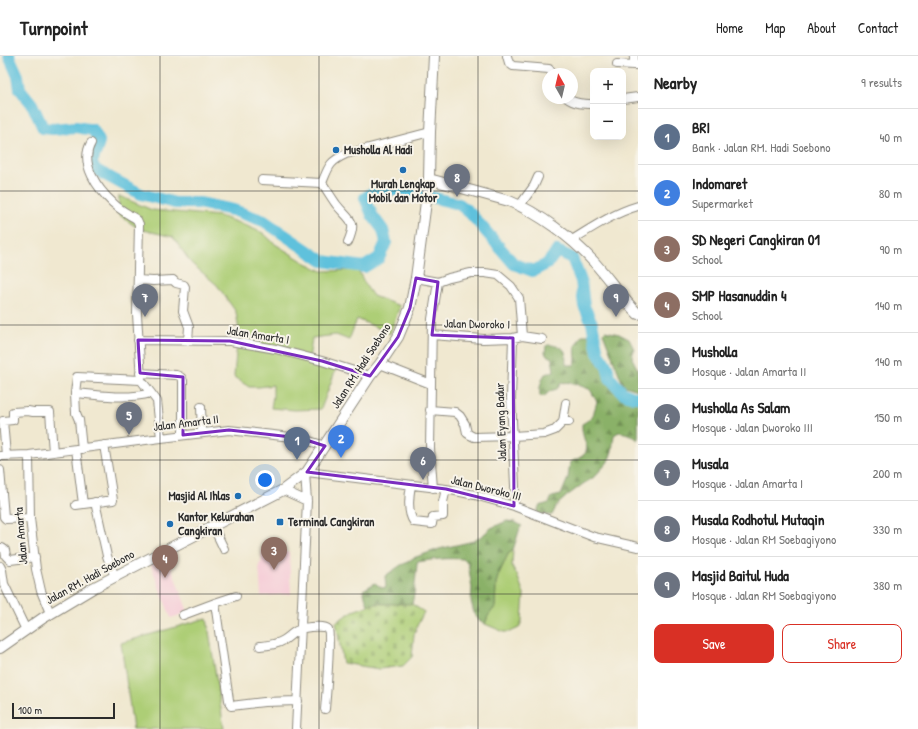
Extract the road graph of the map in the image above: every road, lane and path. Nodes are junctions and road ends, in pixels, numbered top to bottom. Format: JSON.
{"nodes":[{"id":1,"x":434,"y":56,"type":"edge"},
{"id":2,"x":507,"y":56,"type":"edge"},
{"id":3,"x":634,"y":56,"type":"edge"},
{"id":4,"x":617,"y":64,"type":"dead end"},
{"id":5,"x":636,"y":65,"type":"edge"},
{"id":6,"x":542,"y":68,"type":"edge"},
{"id":7,"x":638,"y":98,"type":"edge"},
{"id":8,"x":626,"y":99,"type":"edge"},
{"id":9,"x":578,"y":103,"type":"edge"},
{"id":10,"x":590,"y":104,"type":"edge"},
{"id":11,"x":430,"y":132,"type":"junction"},
{"id":12,"x":91,"y":143,"type":"dead end"},
{"id":13,"x":538,"y":177,"type":"dead end"},
{"id":14,"x":429,"y":179,"type":"junction"},
{"id":15,"x":262,"y":180,"type":"dead end"},
{"id":16,"x":322,"y":183,"type":"junction"},
{"id":17,"x":520,"y":205,"type":"junction"},
{"id":18,"x":638,"y":206,"type":"edge"},
{"id":19,"x":572,"y":240,"type":"junction"},
{"id":20,"x":348,"y":242,"type":"dead end"},
{"id":21,"x":416,"y":278,"type":"junction"},
{"id":22,"x":138,"y":280,"type":"junction"},
{"id":23,"x":438,"y":282,"type":"junction"},
{"id":24,"x":638,"y":314,"type":"edge"},
{"id":25,"x":432,"y":335,"type":"junction"},
{"id":26,"x":522,"y":336,"type":"junction"},
{"id":27,"x":513,"y":338,"type":"junction"},
{"id":28,"x":542,"y":339,"type":"dead end"},
{"id":29,"x":138,"y":340,"type":"junction"},
{"id":30,"x":188,"y":341,"type":"junction"},
{"id":31,"x":380,"y":364,"type":"junction"},
{"id":32,"x":141,"y":376,"type":"junction"},
{"id":33,"x":370,"y":376,"type":"junction"},
{"id":34,"x":431,"y":384,"type":"junction"},
{"id":35,"x":75,"y":393,"type":"junction"},
{"id":36,"x":151,"y":393,"type":"junction"},
{"id":37,"x":566,"y":403,"type":"dead end"},
{"id":38,"x":201,"y":407,"type":"dead end"},
{"id":39,"x":430,"y":410,"type":"junction"},
{"id":40,"x":2,"y":421,"type":"edge"},
{"id":41,"x":202,"y":433,"type":"junction"},
{"id":42,"x":183,"y":435,"type":"junction"},
{"id":43,"x":513,"y":436,"type":"junction"},
{"id":44,"x":161,"y":438,"type":"junction"},
{"id":45,"x":104,"y":445,"type":"junction"},
{"id":46,"x":325,"y":446,"type":"junction"},
{"id":47,"x":79,"y":449,"type":"junction"},
{"id":48,"x":53,"y":452,"type":"junction"},
{"id":49,"x":3,"y":455,"type":"edge"},
{"id":50,"x":29,"y":455,"type":"junction"},
{"id":51,"x":0,"y":470,"type":"edge"},
{"id":52,"x":306,"y":473,"type":"junction"},
{"id":53,"x":410,"y":485,"type":"junction"},
{"id":54,"x":433,"y":488,"type":"junction"},
{"id":55,"x":446,"y":489,"type":"junction"},
{"id":56,"x":283,"y":490,"type":"junction"},
{"id":57,"x":307,"y":500,"type":"junction"},
{"id":58,"x":95,"y":502,"type":"junction"},
{"id":59,"x":514,"y":506,"type":"junction"},
{"id":60,"x":30,"y":518,"type":"junction"},
{"id":61,"x":213,"y":526,"type":"junction"},
{"id":62,"x":638,"y":547,"type":"edge"},
{"id":63,"x":0,"y":548,"type":"edge"},
{"id":64,"x":224,"y":549,"type":"dead end"},
{"id":65,"x":35,"y":557,"type":"junction"},
{"id":66,"x":0,"y":566,"type":"edge"},
{"id":67,"x":115,"y":577,"type":"junction"},
{"id":68,"x":2,"y":581,"type":"edge"},
{"id":69,"x":236,"y":596,"type":"dead end"},
{"id":70,"x":215,"y":604,"type":"junction"},
{"id":71,"x":50,"y":613,"type":"junction"},
{"id":72,"x":184,"y":615,"type":"dead end"},
{"id":73,"x":301,"y":629,"type":"junction"},
{"id":74,"x":26,"y":630,"type":"junction"},
{"id":75,"x":260,"y":646,"type":"dead end"},
{"id":76,"x":0,"y":648,"type":"edge"},
{"id":77,"x":298,"y":701,"type":"junction"},
{"id":78,"x":325,"y":709,"type":"dead end"},
{"id":79,"x":296,"y":729,"type":"edge"}],
"edges":[{"from":1,"to":11,"type":"main road","name":"Jalan RM. Hadi Soebono"},
{"from":2,"to":6,"type":"street"},
{"from":3,"to":5,"type":"street"},
{"from":4,"to":5,"type":"street"},
{"from":7,"to":8,"type":"street"},
{"from":9,"to":10,"type":"street"},
{"from":11,"to":14,"type":"main road","name":"Jalan RM. Hadi Soebono"},
{"from":11,"to":16,"type":"street"},
{"from":12,"to":22,"type":"street"},
{"from":13,"to":17,"type":"street"},
{"from":14,"to":17,"type":"main road"},
{"from":14,"to":21,"type":"main road","name":"Jalan RM. Hadi Soebono"},
{"from":15,"to":16,"type":"street"},
{"from":16,"to":20,"type":"street"},
{"from":17,"to":19,"type":"main road"},
{"from":18,"to":19,"type":"street"},
{"from":19,"to":24,"type":"main road"},
{"from":21,"to":23,"type":"street"},
{"from":21,"to":31,"type":"main road","name":"Jalan RM. Hadi Soebono"},
{"from":22,"to":29,"type":"street"},
{"from":22,"to":30,"type":"street"},
{"from":23,"to":25,"type":"street","name":"Jalan Dworoko I"},
{"from":23,"to":26,"type":"street"},
{"from":25,"to":27,"type":"street","name":"Jalan Dworoko I"},
{"from":25,"to":34,"type":"street","name":"Jalan Dworoko I"},
{"from":26,"to":27,"type":"street","name":"Jalan Dworoko I"},
{"from":26,"to":28,"type":"street"},
{"from":27,"to":43,"type":"street","name":"Jalan Eyang Badur"},
{"from":29,"to":30,"type":"street","name":"Jalan Amarta I"},
{"from":29,"to":32,"type":"street"},
{"from":30,"to":33,"type":"street","name":"Jalan Amarta I"},
{"from":31,"to":33,"type":"main road","name":"Jalan RM. Hadi Soebono"},
{"from":31,"to":34,"type":"street"},
{"from":32,"to":35,"type":"street"},
{"from":32,"to":36,"type":"street"},
{"from":32,"to":42,"type":"street"},
{"from":33,"to":46,"type":"main road","name":"Jalan RM. Hadi Soebono"},
{"from":34,"to":39,"type":"street","name":"Jalan Dworoko I"},
{"from":35,"to":36,"type":"street"},
{"from":35,"to":47,"type":"street"},
{"from":36,"to":44,"type":"street"},
{"from":37,"to":43,"type":"street"},
{"from":38,"to":41,"type":"street"},
{"from":39,"to":43,"type":"street"},
{"from":39,"to":54,"type":"street","name":"Jalan Dworoko I"},
{"from":40,"to":48,"type":"street"},
{"from":40,"to":49,"type":"street"},
{"from":41,"to":42,"type":"street","name":"Jalan Amarta II"},
{"from":41,"to":46,"type":"street","name":"Jalan Amarta II"},
{"from":42,"to":44,"type":"street","name":"Jalan Amarta II"},
{"from":43,"to":59,"type":"street","name":"Jalan Eyang Badur"},
{"from":44,"to":45,"type":"street","name":"Jalan Amarta II"},
{"from":45,"to":47,"type":"street","name":"Jalan Amarta II"},
{"from":45,"to":58,"type":"street"},
{"from":46,"to":52,"type":"main road","name":"Jalan RM. Hadi Soebono"},
{"from":47,"to":48,"type":"street","name":"Jalan Amarta II"},
{"from":47,"to":58,"type":"street"},
{"from":48,"to":50,"type":"street","name":"Jalan Amarta II"},
{"from":49,"to":50,"type":"street","name":"Jalan Amarta II"},
{"from":50,"to":60,"type":"street","name":"Jalan Amarta"},
{"from":51,"to":60,"type":"street"},
{"from":52,"to":53,"type":"street","name":"Jalan Dworoko III"},
{"from":52,"to":56,"type":"main road","name":"Jalan RM. Hadi Soebono"},
{"from":52,"to":57,"type":"street"},
{"from":53,"to":54,"type":"street","name":"Jalan Dworoko III"},
{"from":53,"to":55,"type":"street"},
{"from":54,"to":55,"type":"street","name":"Jalan Dworoko III"},
{"from":55,"to":59,"type":"street","name":"Jalan Dworoko III"},
{"from":56,"to":57,"type":"street"},
{"from":56,"to":61,"type":"main road","name":"Jalan RM. Hadi Soebono"},
{"from":57,"to":73,"type":"street"},
{"from":58,"to":67,"type":"street"},
{"from":59,"to":62,"type":"street","name":"Jalan Dworoko III"},
{"from":60,"to":65,"type":"street","name":"Jalan Amarta"},
{"from":61,"to":64,"type":"street"},
{"from":61,"to":67,"type":"main road","name":"Jalan RM. Hadi Soebono"},
{"from":63,"to":65,"type":"street"},
{"from":65,"to":71,"type":"street","name":"Jalan Amarta"},
{"from":66,"to":68,"type":"street"},
{"from":67,"to":71,"type":"main road","name":"Jalan RM. Hadi Soebono"},
{"from":68,"to":74,"type":"street"},
{"from":69,"to":70,"type":"street"},
{"from":70,"to":72,"type":"street"},
{"from":70,"to":77,"type":"street"},
{"from":71,"to":74,"type":"main road","name":"Jalan RM. Hadi Soebono"},
{"from":73,"to":75,"type":"street"},
{"from":73,"to":77,"type":"street"},
{"from":73,"to":78,"type":"street"},
{"from":74,"to":76,"type":"main road","name":"Jalan RM. Hadi Soebono"},
{"from":77,"to":79,"type":"street"}]}
